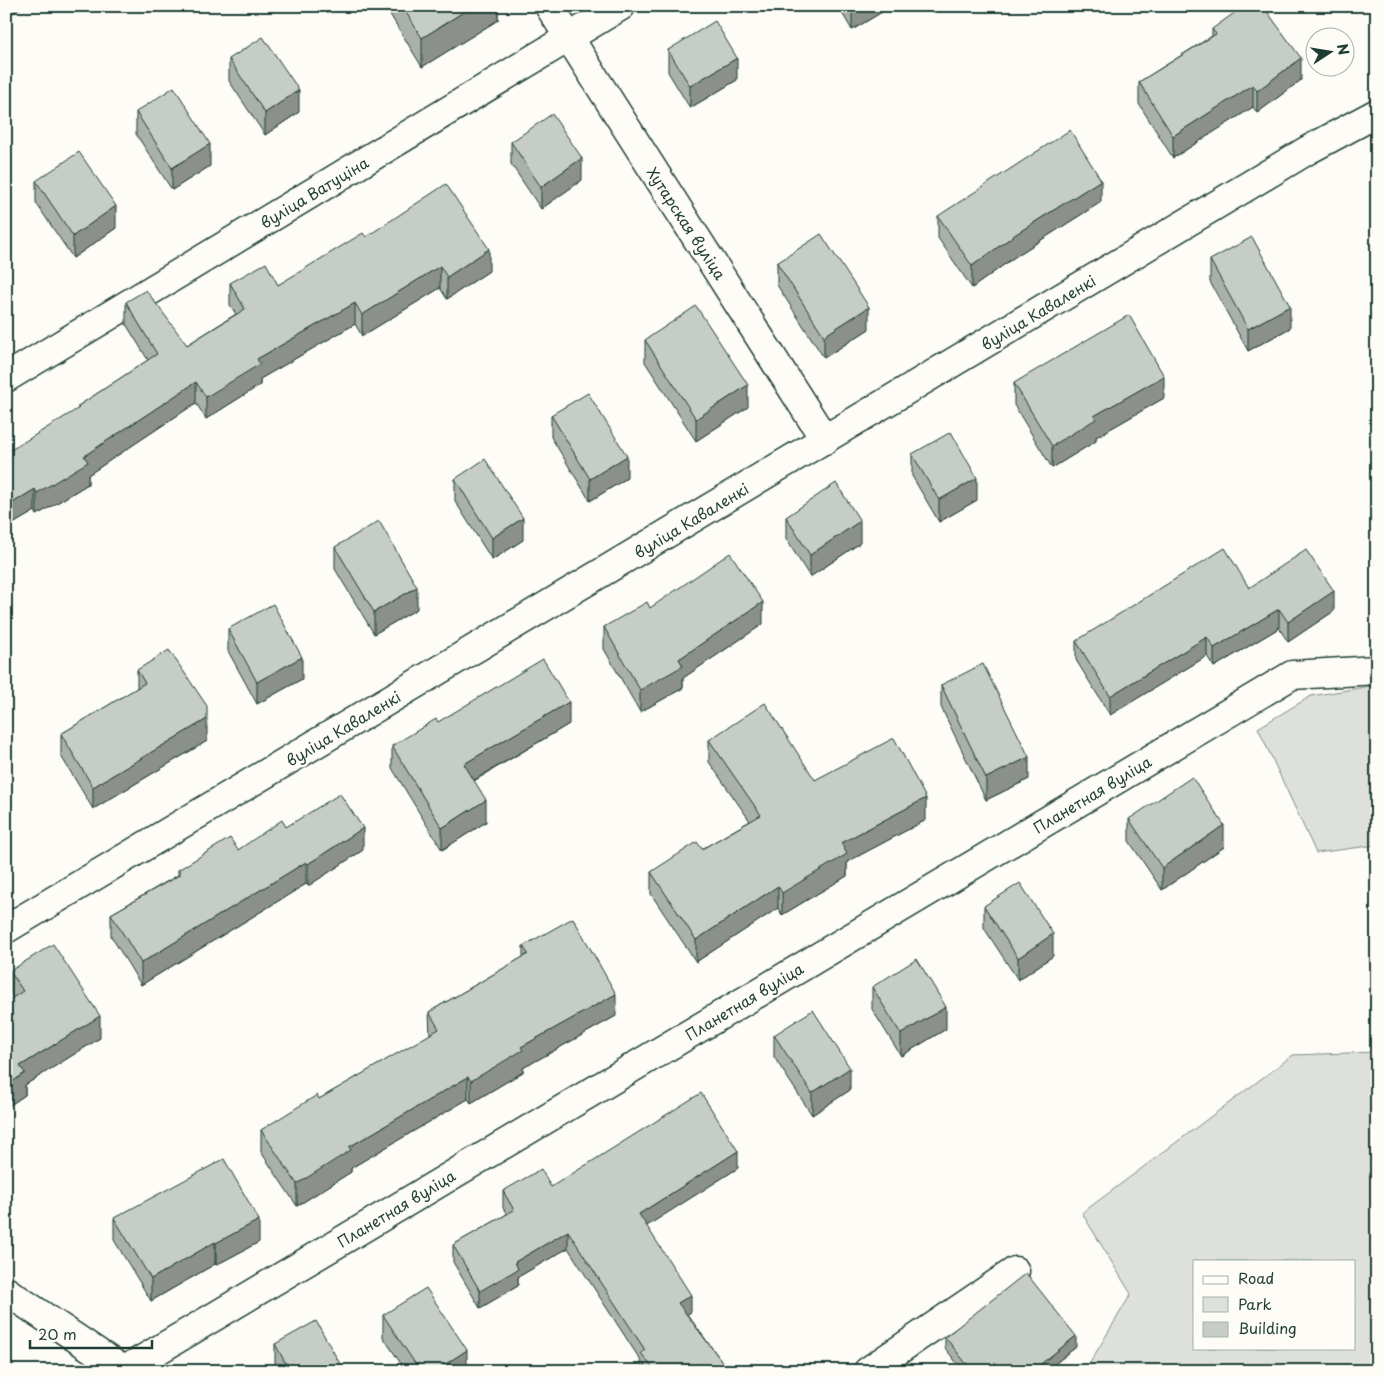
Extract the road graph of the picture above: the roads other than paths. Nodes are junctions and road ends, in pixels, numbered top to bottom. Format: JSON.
{"nodes":[{"id":1,"x":549,"y":6,"type":"edge"},
{"id":2,"x":621,"y":6,"type":"edge"},
{"id":3,"x":569,"y":39,"type":"junction"},
{"id":4,"x":1377,"y":113,"type":"edge"},
{"id":5,"x":6,"y":378,"type":"edge"},
{"id":6,"x":825,"y":440,"type":"junction"},
{"id":7,"x":1377,"y":670,"type":"edge"},
{"id":8,"x":6,"y":929,"type":"edge"},
{"id":9,"x":1015,"y":1271,"type":"dead end"},
{"id":10,"x":6,"y":1292,"type":"edge"},
{"id":11,"x":124,"y":1371,"type":"edge"},
{"id":12,"x":868,"y":1371,"type":"edge"}],
"edges":[{"from":1,"to":3,"type":"street","name":"Хутарская вуліца"},
{"from":2,"to":3,"type":"street","name":"вуліца Ватуціна"},
{"from":3,"to":5,"type":"street","name":"вуліца Ватуціна"},
{"from":3,"to":6,"type":"street","name":"Хутарская вуліца"},
{"from":4,"to":6,"type":"street","name":"вуліца Каваленкі"},
{"from":6,"to":8,"type":"street","name":"вуліца Каваленкі"},
{"from":7,"to":11,"type":"street","name":"Планетная вуліца"},
{"from":9,"to":12,"type":"street"},
{"from":10,"to":11,"type":"street"}]}
